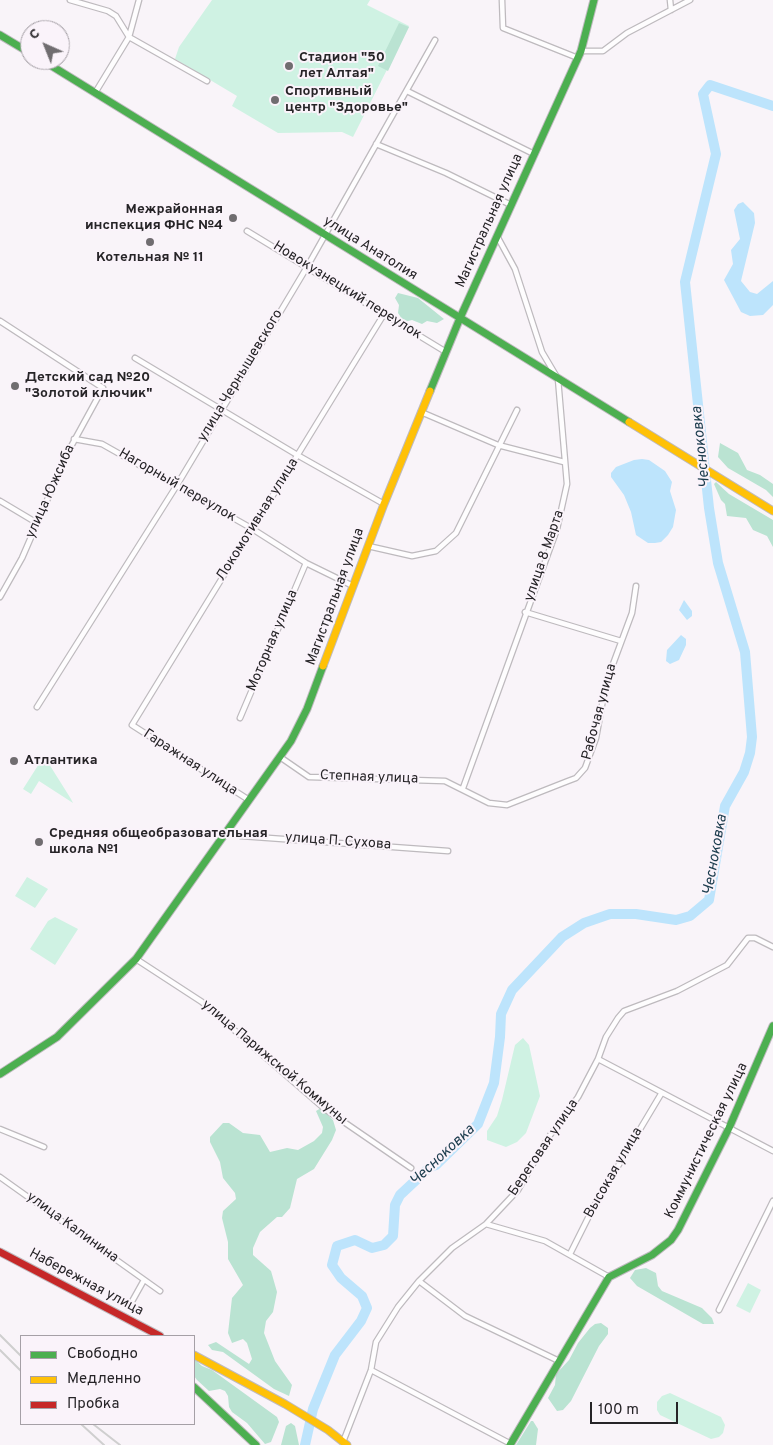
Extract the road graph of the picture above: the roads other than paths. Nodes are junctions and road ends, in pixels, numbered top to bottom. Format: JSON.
{"nodes":[{"id":1,"x":70,"y":0,"type":"edge"},
{"id":2,"x":139,"y":0,"type":"edge"},
{"id":3,"x":502,"y":0,"type":"edge"},
{"id":4,"x":594,"y":0,"type":"edge"},
{"id":5,"x":670,"y":0,"type":"edge"},
{"id":6,"x":690,"y":0,"type":"edge"},
{"id":7,"x":671,"y":10,"type":"junction"},
{"id":8,"x":0,"y":34,"type":"edge"},
{"id":9,"x":129,"y":37,"type":"junction"},
{"id":10,"x":435,"y":40,"type":"dead end"},
{"id":11,"x":20,"y":47,"type":"edge"},
{"id":12,"x":579,"y":55,"type":"junction"},
{"id":13,"x":58,"y":70,"type":"edge"},
{"id":14,"x":206,"y":81,"type":"dead end"},
{"id":15,"x":407,"y":91,"type":"junction"},
{"id":16,"x":95,"y":93,"type":"junction"},
{"id":17,"x":376,"y":144,"type":"junction"},
{"id":18,"x":534,"y":154,"type":"junction"},
{"id":19,"x":511,"y":204,"type":"junction"},
{"id":20,"x":247,"y":231,"type":"dead end"},
{"id":21,"x":324,"y":235,"type":"junction"},
{"id":22,"x":497,"y":236,"type":"junction"},
{"id":23,"x":308,"y":267,"type":"junction"},
{"id":24,"x":384,"y":314,"type":"junction"},
{"id":25,"x":460,"y":318,"type":"junction"},
{"id":26,"x":0,"y":321,"type":"edge"},
{"id":27,"x":446,"y":352,"type":"junction"},
{"id":28,"x":135,"y":358,"type":"dead end"},
{"id":29,"x":558,"y":379,"type":"junction"},
{"id":30,"x":220,"y":409,"type":"junction"},
{"id":31,"x":517,"y":410,"type":"dead end"},
{"id":32,"x":421,"y":412,"type":"junction"},
{"id":33,"x":74,"y":439,"type":"junction"},
{"id":34,"x":498,"y":445,"type":"junction"},
{"id":35,"x":298,"y":456,"type":"junction"},
{"id":36,"x":564,"y":462,"type":"junction"},
{"id":37,"x":177,"y":485,"type":"junction"},
{"id":38,"x":0,"y":500,"type":"edge"},
{"id":39,"x":384,"y":504,"type":"junction"},
{"id":40,"x":773,"y":511,"type":"edge"},
{"id":41,"x":37,"y":523,"type":"junction"},
{"id":42,"x":251,"y":528,"type":"junction"},
{"id":43,"x":368,"y":546,"type":"junction"},
{"id":44,"x":306,"y":563,"type":"junction"},
{"id":45,"x":353,"y":586,"type":"junction"},
{"id":46,"x":636,"y":586,"type":"dead end"},
{"id":47,"x":0,"y":597,"type":"edge"},
{"id":48,"x":526,"y":612,"type":"junction"},
{"id":49,"x":621,"y":641,"type":"junction"},
{"id":50,"x":36,"y":707,"type":"dead end"},
{"id":51,"x":240,"y":718,"type":"dead end"},
{"id":52,"x":132,"y":725,"type":"joint"},
{"id":53,"x":280,"y":757,"type":"junction"},
{"id":54,"x":463,"y":788,"type":"junction"},
{"id":55,"x":249,"y":800,"type":"junction"},
{"id":56,"x":229,"y":830,"type":"junction"},
{"id":57,"x":448,"y":851,"type":"dead end"},
{"id":58,"x":773,"y":947,"type":"edge"},
{"id":59,"x":136,"y":958,"type":"junction"},
{"id":60,"x":773,"y":1026,"type":"edge"},
{"id":61,"x":598,"y":1059,"type":"junction"},
{"id":62,"x":0,"y":1074,"type":"edge"},
{"id":63,"x":661,"y":1094,"type":"junction"},
{"id":64,"x":729,"y":1128,"type":"junction"},
{"id":65,"x":0,"y":1129,"type":"edge"},
{"id":66,"x":44,"y":1147,"type":"dead end"},
{"id":67,"x":773,"y":1151,"type":"edge"},
{"id":68,"x":411,"y":1168,"type":"dead end"},
{"id":69,"x":0,"y":1177,"type":"edge"},
{"id":70,"x":773,"y":1201,"type":"edge"},
{"id":71,"x":486,"y":1224,"type":"junction"},
{"id":72,"x":0,"y":1252,"type":"edge"},
{"id":73,"x":570,"y":1254,"type":"junction"},
{"id":74,"x":609,"y":1277,"type":"junction"},
{"id":75,"x":144,"y":1280,"type":"junction"},
{"id":76,"x":419,"y":1281,"type":"junction"},
{"id":77,"x":160,"y":1291,"type":"dead end"},
{"id":78,"x":130,"y":1305,"type":"dead end"},
{"id":79,"x":718,"y":1310,"type":"dead end"},
{"id":80,"x":147,"y":1332,"type":"edge"},
{"id":81,"x":195,"y":1355,"type":"edge"},
{"id":82,"x":559,"y":1362,"type":"junction"},
{"id":83,"x":372,"y":1370,"type":"junction"},
{"id":84,"x":195,"y":1388,"type":"edge"},
{"id":85,"x":345,"y":1443,"type":"edge"},
{"id":86,"x":510,"y":1444,"type":"edge"},
{"id":87,"x":256,"y":1445,"type":"edge"}],
"edges":[{"from":1,"to":9,"type":"street"},
{"from":2,"to":9,"type":"street"},
{"from":3,"to":12,"type":"street"},
{"from":4,"to":12,"type":"street","name":"Магистральная улица"},
{"from":5,"to":7,"type":"street"},
{"from":6,"to":7,"type":"street"},
{"from":7,"to":12,"type":"street"},
{"from":8,"to":11,"type":"street"},
{"from":9,"to":14,"type":"street"},
{"from":9,"to":16,"type":"street"},
{"from":10,"to":15,"type":"street","name":"улица Чернышевского"},
{"from":12,"to":18,"type":"street","name":"Магистральная улица"},
{"from":13,"to":16,"type":"street","name":"улица Анатолия"},
{"from":15,"to":17,"type":"street","name":"улица Чернышевского"},
{"from":15,"to":18,"type":"street"},
{"from":16,"to":21,"type":"street","name":"улица Анатолия"},
{"from":17,"to":19,"type":"street"},
{"from":17,"to":21,"type":"street","name":"улица Чернышевского"},
{"from":18,"to":19,"type":"street","name":"Магистральная улица"},
{"from":19,"to":22,"type":"street","name":"Магистральная улица"},
{"from":20,"to":23,"type":"street","name":"Новокузнецкий переулок"},
{"from":21,"to":23,"type":"street","name":"улица Чернышевского"},
{"from":21,"to":25,"type":"street","name":"улица Анатолия"},
{"from":22,"to":25,"type":"street","name":"Магистральная улица"},
{"from":22,"to":29,"type":"street","name":"улица 8 Марта"},
{"from":23,"to":24,"type":"street","name":"Новокузнецкий переулок"},
{"from":23,"to":30,"type":"street","name":"улица Чернышевского"},
{"from":24,"to":27,"type":"street","name":"Новокузнецкий переулок"},
{"from":24,"to":35,"type":"street","name":"Локомотивная улица"},
{"from":25,"to":27,"type":"street","name":"Магистральная улица"},
{"from":25,"to":29,"type":"street","name":"улица Анатолия"},
{"from":26,"to":33,"type":"street","name":"улица Южсиба"},
{"from":27,"to":32,"type":"street","name":"Магистральная улица"},
{"from":28,"to":30,"type":"street"},
{"from":29,"to":36,"type":"street","name":"улица 8 Марта"},
{"from":29,"to":40,"type":"street","name":"улица Анатолия"},
{"from":30,"to":35,"type":"street"},
{"from":30,"to":37,"type":"street","name":"улица Чернышевского"},
{"from":31,"to":34,"type":"street"},
{"from":32,"to":34,"type":"street"},
{"from":32,"to":39,"type":"street","name":"Магистральная улица"},
{"from":33,"to":37,"type":"street","name":"Нагорный переулок"},
{"from":33,"to":41,"type":"street","name":"улица Южсиба"},
{"from":34,"to":36,"type":"street"},
{"from":34,"to":43,"type":"street"},
{"from":35,"to":39,"type":"street"},
{"from":35,"to":42,"type":"street","name":"Локомотивная улица"},
{"from":36,"to":48,"type":"street","name":"улица 8 Марта"},
{"from":37,"to":42,"type":"street","name":"Нагорный переулок"},
{"from":37,"to":50,"type":"street","name":"улица Чернышевского"},
{"from":38,"to":41,"type":"street"},
{"from":39,"to":43,"type":"street","name":"Магистральная улица"},
{"from":41,"to":47,"type":"street","name":"улица Южсиба"},
{"from":42,"to":44,"type":"street","name":"Нагорный переулок"},
{"from":42,"to":52,"type":"street","name":"Локомотивная улица"},
{"from":43,"to":45,"type":"street","name":"Магистральная улица"},
{"from":44,"to":45,"type":"street","name":"Нагорный переулок"},
{"from":44,"to":51,"type":"street","name":"Моторная улица"},
{"from":45,"to":53,"type":"street","name":"Магистральная улица"},
{"from":46,"to":49,"type":"street","name":"Рабочая улица"},
{"from":48,"to":49,"type":"street"},
{"from":48,"to":54,"type":"street","name":"улица 8 Марта"},
{"from":49,"to":54,"type":"street","name":"Рабочая улица"},
{"from":52,"to":55,"type":"street","name":"Гаражная улица"},
{"from":53,"to":54,"type":"street","name":"Степная улица"},
{"from":53,"to":55,"type":"street","name":"Магистральная улица"},
{"from":55,"to":56,"type":"street","name":"Магистральная улица"},
{"from":56,"to":57,"type":"street","name":"улица П. Сухова"},
{"from":56,"to":59,"type":"street","name":"Магистральная улица"},
{"from":58,"to":61,"type":"street","name":"Береговая улица"},
{"from":59,"to":62,"type":"street","name":"Магистральная улица"},
{"from":59,"to":68,"type":"street","name":"улица Парижской Коммуны"},
{"from":60,"to":64,"type":"street","name":"Коммунистическая улица"},
{"from":61,"to":63,"type":"street"},
{"from":61,"to":71,"type":"street","name":"Береговая улица"},
{"from":63,"to":64,"type":"street"},
{"from":63,"to":73,"type":"street","name":"Высокая улица"},
{"from":64,"to":67,"type":"street"},
{"from":64,"to":74,"type":"street","name":"Коммунистическая улица"},
{"from":65,"to":66,"type":"street"},
{"from":69,"to":75,"type":"street","name":"улица Калинина"},
{"from":70,"to":79,"type":"street"},
{"from":71,"to":73,"type":"street"},
{"from":71,"to":76,"type":"street","name":"Береговая улица"},
{"from":72,"to":80,"type":"street","name":"Набережная улица"},
{"from":73,"to":74,"type":"street"},
{"from":74,"to":82,"type":"street"},
{"from":75,"to":77,"type":"street","name":"улица Калинина"},
{"from":75,"to":78,"type":"street"},
{"from":76,"to":82,"type":"street"},
{"from":76,"to":83,"type":"street","name":"Береговая улица"},
{"from":81,"to":85,"type":"street"},
{"from":82,"to":86,"type":"street"},
{"from":83,"to":85,"type":"street","name":"Береговая улица"},
{"from":83,"to":86,"type":"street"},
{"from":84,"to":87,"type":"street"}]}
